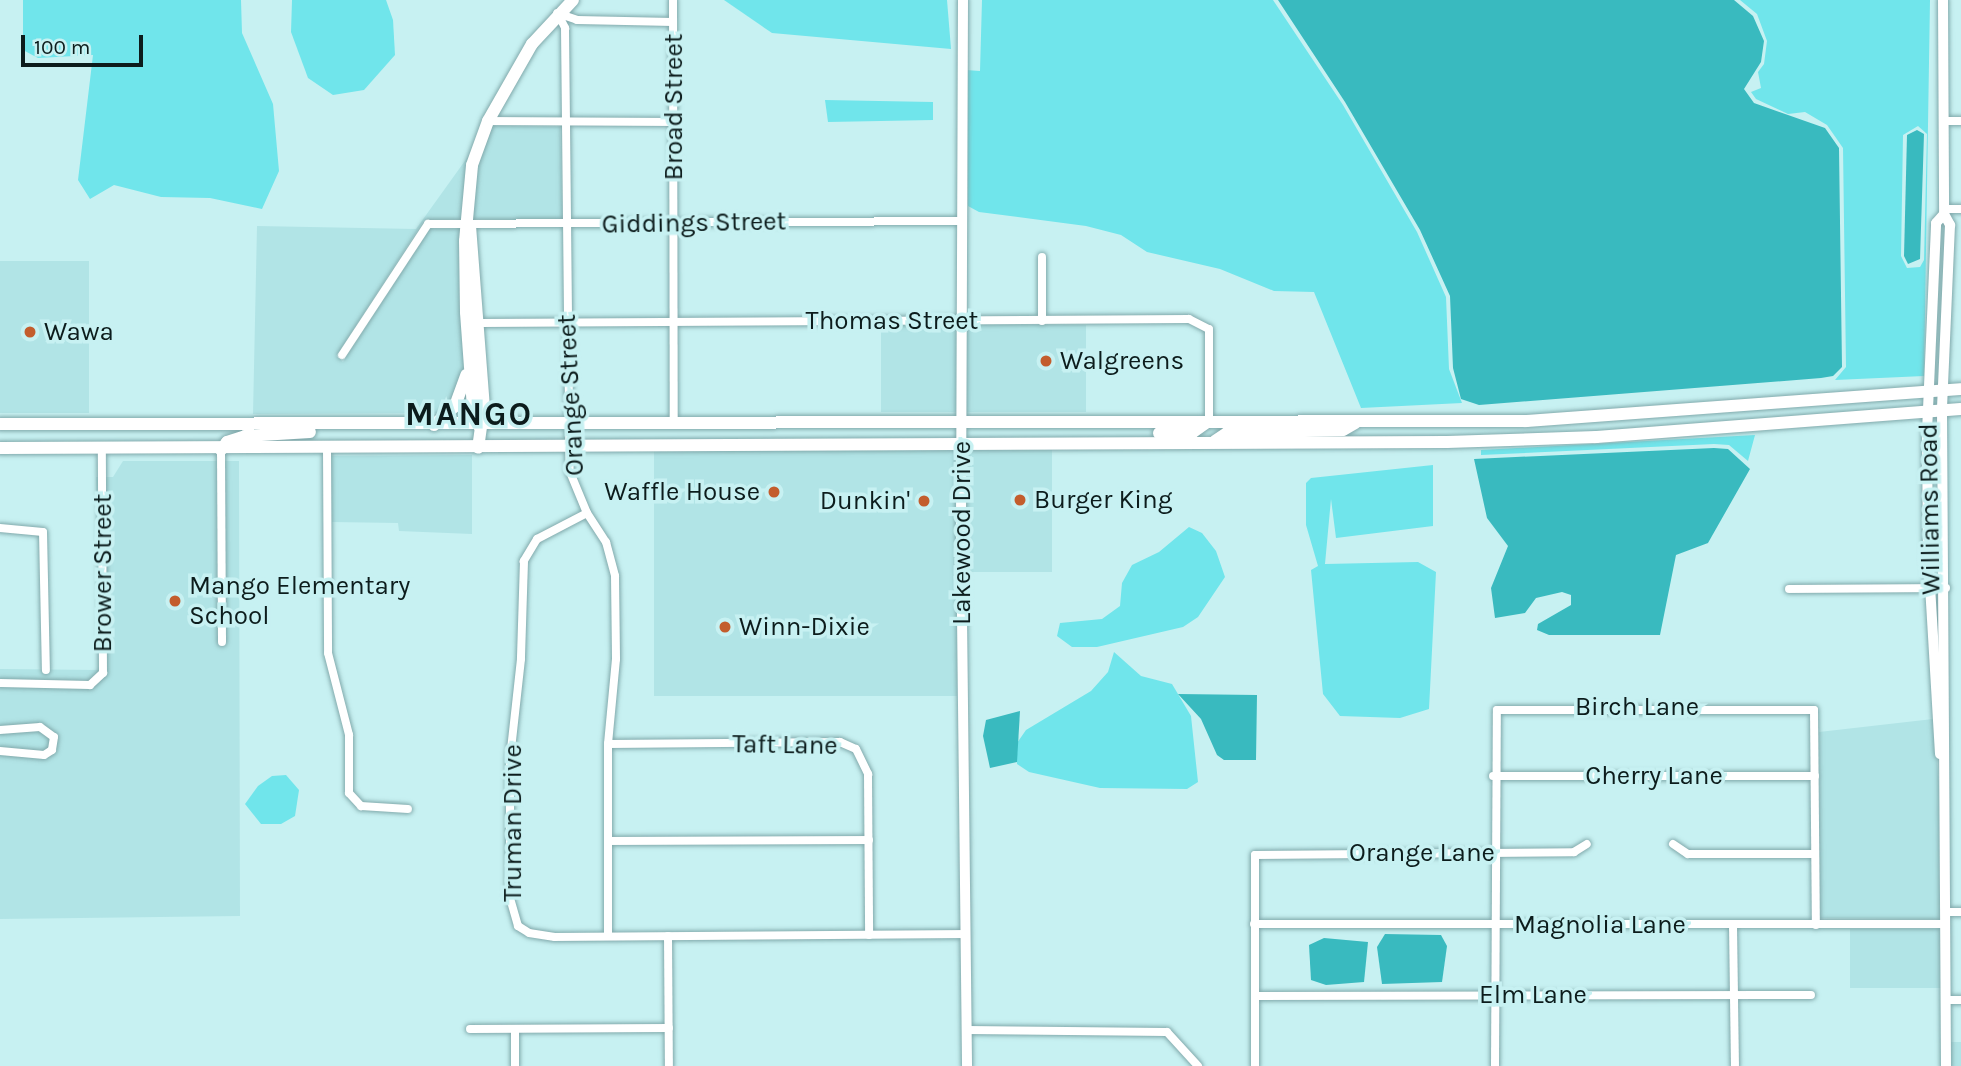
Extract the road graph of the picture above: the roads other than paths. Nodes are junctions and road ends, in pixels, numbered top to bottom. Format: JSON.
{"nodes":[{"id":1,"x":573,"y":0,"type":"edge"},
{"id":2,"x":673,"y":0,"type":"edge"},
{"id":3,"x":963,"y":0,"type":"edge"},
{"id":4,"x":1943,"y":0,"type":"edge"},
{"id":5,"x":557,"y":13,"type":"junction"},
{"id":6,"x":673,"y":22,"type":"junction"},
{"id":7,"x":488,"y":121,"type":"junction"},
{"id":8,"x":1943,"y":121,"type":"junction"},
{"id":9,"x":1961,"y":121,"type":"edge"},
{"id":10,"x":674,"y":122,"type":"junction"},
{"id":11,"x":566,"y":123,"type":"junction"},
{"id":12,"x":1961,"y":209,"type":"edge"},
{"id":13,"x":1944,"y":211,"type":"junction"},
{"id":14,"x":961,"y":221,"type":"junction"},
{"id":15,"x":674,"y":222,"type":"junction"},
{"id":16,"x":469,"y":224,"type":"junction"},
{"id":17,"x":566,"y":225,"type":"junction"},
{"id":18,"x":1042,"y":257,"type":"dead end"},
{"id":19,"x":960,"y":320,"type":"junction"},
{"id":20,"x":674,"y":321,"type":"junction"},
{"id":21,"x":1042,"y":321,"type":"junction"},
{"id":22,"x":479,"y":323,"type":"junction"},
{"id":23,"x":566,"y":323,"type":"junction"},
{"id":24,"x":342,"y":355,"type":"dead end"},
{"id":25,"x":469,"y":357,"type":"junction"},
{"id":26,"x":1961,"y":389,"type":"edge"},
{"id":27,"x":1931,"y":390,"type":"junction"},
{"id":28,"x":1945,"y":390,"type":"junction"},
{"id":29,"x":1961,"y":409,"type":"edge"},
{"id":30,"x":1928,"y":410,"type":"junction"},
{"id":31,"x":1942,"y":410,"type":"junction"},
{"id":32,"x":1209,"y":421,"type":"junction"},
{"id":33,"x":1359,"y":421,"type":"junction"},
{"id":34,"x":961,"y":422,"type":"junction"},
{"id":35,"x":0,"y":424,"type":"edge"},
{"id":36,"x":568,"y":424,"type":"junction"},
{"id":37,"x":674,"y":424,"type":"junction"},
{"id":38,"x":434,"y":425,"type":"junction"},
{"id":39,"x":323,"y":426,"type":"junction"},
{"id":40,"x":479,"y":426,"type":"junction"},
{"id":41,"x":1111,"y":441,"type":"junction"},
{"id":42,"x":1215,"y":441,"type":"junction"},
{"id":43,"x":961,"y":443,"type":"junction"},
{"id":44,"x":569,"y":446,"type":"junction"},
{"id":45,"x":0,"y":448,"type":"edge"},
{"id":46,"x":478,"y":448,"type":"junction"},
{"id":47,"x":327,"y":449,"type":"junction"},
{"id":48,"x":102,"y":450,"type":"junction"},
{"id":49,"x":221,"y":450,"type":"junction"},
{"id":50,"x":587,"y":513,"type":"junction"},
{"id":51,"x":0,"y":528,"type":"edge"},
{"id":52,"x":1946,"y":588,"type":"junction"},
{"id":53,"x":1789,"y":589,"type":"dead end"},
{"id":54,"x":1930,"y":589,"type":"junction"},
{"id":55,"x":222,"y":642,"type":"dead end"},
{"id":56,"x":46,"y":670,"type":"dead end"},
{"id":57,"x":0,"y":683,"type":"edge"},
{"id":58,"x":0,"y":730,"type":"edge"},
{"id":59,"x":608,"y":744,"type":"junction"},
{"id":60,"x":0,"y":751,"type":"edge"},
{"id":61,"x":1493,"y":776,"type":"junction"},
{"id":62,"x":1815,"y":776,"type":"junction"},
{"id":63,"x":1945,"y":807,"type":"junction"},
{"id":64,"x":408,"y":809,"type":"dead end"},
{"id":65,"x":608,"y":841,"type":"junction"},
{"id":66,"x":869,"y":841,"type":"junction"},
{"id":67,"x":1587,"y":844,"type":"dead end"},
{"id":68,"x":1673,"y":844,"type":"dead end"},
{"id":69,"x":1493,"y":852,"type":"junction"},
{"id":70,"x":1815,"y":854,"type":"junction"},
{"id":71,"x":1961,"y":912,"type":"edge"},
{"id":72,"x":1946,"y":918,"type":"junction"},
{"id":73,"x":1254,"y":924,"type":"junction"},
{"id":74,"x":1493,"y":924,"type":"junction"},
{"id":75,"x":1734,"y":925,"type":"junction"},
{"id":76,"x":1816,"y":925,"type":"junction"},
{"id":77,"x":966,"y":934,"type":"junction"},
{"id":78,"x":869,"y":935,"type":"junction"},
{"id":79,"x":608,"y":936,"type":"junction"},
{"id":80,"x":668,"y":936,"type":"junction"},
{"id":81,"x":1494,"y":995,"type":"junction"},
{"id":82,"x":1734,"y":995,"type":"junction"},
{"id":83,"x":1811,"y":995,"type":"dead end"},
{"id":84,"x":1255,"y":996,"type":"junction"},
{"id":85,"x":1946,"y":1000,"type":"junction"},
{"id":86,"x":1961,"y":1000,"type":"edge"},
{"id":87,"x":669,"y":1028,"type":"junction"},
{"id":88,"x":470,"y":1029,"type":"dead end"},
{"id":89,"x":515,"y":1029,"type":"junction"},
{"id":90,"x":967,"y":1030,"type":"junction"},
{"id":91,"x":515,"y":1066,"type":"edge"},
{"id":92,"x":669,"y":1066,"type":"edge"},
{"id":93,"x":967,"y":1066,"type":"edge"},
{"id":94,"x":1198,"y":1066,"type":"edge"},
{"id":95,"x":1255,"y":1066,"type":"edge"},
{"id":96,"x":1494,"y":1066,"type":"edge"},
{"id":97,"x":1735,"y":1066,"type":"edge"},
{"id":98,"x":1946,"y":1066,"type":"edge"}],
"edges":[{"from":1,"to":5,"type":"main road"},
{"from":2,"to":6,"type":"street","name":"Broad Street"},
{"from":3,"to":14,"type":"street","name":"Lakewood Drive"},
{"from":4,"to":8,"type":"street","name":"Williams Road"},
{"from":5,"to":6,"type":"street"},
{"from":5,"to":7,"type":"main road"},
{"from":5,"to":11,"type":"street","name":"Orange Street"},
{"from":6,"to":10,"type":"street","name":"Broad Street"},
{"from":7,"to":11,"type":"street"},
{"from":7,"to":16,"type":"main road"},
{"from":8,"to":9,"type":"street"},
{"from":8,"to":13,"type":"street","name":"Williams Road"},
{"from":10,"to":11,"type":"street"},
{"from":10,"to":15,"type":"street","name":"Broad Street"},
{"from":11,"to":17,"type":"street","name":"Orange Street"},
{"from":12,"to":13,"type":"street"},
{"from":13,"to":27,"type":"street","name":"Williams Road"},
{"from":13,"to":28,"type":"street","name":"Williams Road"},
{"from":14,"to":15,"type":"street","name":"Giddings Street"},
{"from":14,"to":19,"type":"street","name":"Lakewood Drive"},
{"from":15,"to":17,"type":"street","name":"Giddings Street"},
{"from":15,"to":20,"type":"street","name":"Broad Street"},
{"from":16,"to":17,"type":"street","name":"Giddings Street"},
{"from":16,"to":22,"type":"main road"},
{"from":16,"to":24,"type":"street","name":"Giddings Street"},
{"from":16,"to":25,"type":"main road"},
{"from":17,"to":23,"type":"street","name":"Orange Street"},
{"from":18,"to":21,"type":"street"},
{"from":19,"to":20,"type":"street","name":"Thomas Street"},
{"from":19,"to":21,"type":"street","name":"Thomas Street"},
{"from":19,"to":34,"type":"street","name":"Lakewood Drive"},
{"from":20,"to":23,"type":"street","name":"Thomas Street"},
{"from":20,"to":37,"type":"street","name":"Broad Street"},
{"from":21,"to":32,"type":"street","name":"Thomas Street"},
{"from":22,"to":23,"type":"street","name":"Thomas Street"},
{"from":22,"to":40,"type":"main road"},
{"from":23,"to":36,"type":"street","name":"Orange Street"},
{"from":25,"to":38,"type":"main road"},
{"from":25,"to":40,"type":"main road"},
{"from":26,"to":28,"type":"main road"},
{"from":27,"to":28,"type":"main road"},
{"from":27,"to":30,"type":"street","name":"Williams Road"},
{"from":27,"to":33,"type":"main road"},
{"from":28,"to":31,"type":"street","name":"Williams Road"},
{"from":29,"to":31,"type":"main road"},
{"from":30,"to":31,"type":"main road"},
{"from":30,"to":42,"type":"main road"},
{"from":30,"to":54,"type":"street","name":"Williams Road"},
{"from":31,"to":52,"type":"street","name":"Williams Road"},
{"from":32,"to":33,"type":"main road"},
{"from":32,"to":34,"type":"main road"},
{"from":32,"to":41,"type":"main road"},
{"from":33,"to":42,"type":"main road"},
{"from":34,"to":37,"type":"main road"},
{"from":34,"to":43,"type":"street","name":"Lakewood Drive"},
{"from":35,"to":39,"type":"main road"},
{"from":36,"to":37,"type":"main road"},
{"from":36,"to":40,"type":"main road"},
{"from":36,"to":44,"type":"street","name":"Orange Street"},
{"from":38,"to":39,"type":"main road"},
{"from":38,"to":40,"type":"main road"},
{"from":39,"to":49,"type":"main road"},
{"from":40,"to":46,"type":"main road"},
{"from":41,"to":42,"type":"main road"},
{"from":41,"to":43,"type":"main road"},
{"from":43,"to":44,"type":"main road"},
{"from":43,"to":77,"type":"street","name":"Lakewood Drive"},
{"from":44,"to":46,"type":"main road"},
{"from":44,"to":50,"type":"street","name":"Orange Street"},
{"from":45,"to":48,"type":"main road"},
{"from":46,"to":47,"type":"main road"},
{"from":47,"to":49,"type":"main road"},
{"from":47,"to":64,"type":"street"},
{"from":48,"to":49,"type":"main road"},
{"from":48,"to":57,"type":"street","name":"Brower Street"},
{"from":49,"to":55,"type":"street"},
{"from":50,"to":59,"type":"street","name":"Orange Street"},
{"from":50,"to":79,"type":"street","name":"Truman Drive"},
{"from":51,"to":56,"type":"street"},
{"from":52,"to":54,"type":"street"},
{"from":52,"to":63,"type":"street","name":"Williams Road"},
{"from":53,"to":54,"type":"street"},
{"from":54,"to":63,"type":"street","name":"Williams Road"},
{"from":58,"to":60,"type":"street"},
{"from":59,"to":65,"type":"street","name":"Orange Street"},
{"from":59,"to":66,"type":"street","name":"Taft Lane"},
{"from":61,"to":62,"type":"street","name":"Cherry Lane"},
{"from":61,"to":62,"type":"street","name":"Birch Lane"},
{"from":61,"to":69,"type":"street"},
{"from":62,"to":70,"type":"street"},
{"from":63,"to":72,"type":"street","name":"Williams Road"},
{"from":65,"to":66,"type":"street"},
{"from":65,"to":79,"type":"street","name":"Orange Street"},
{"from":66,"to":78,"type":"street","name":"Taft Lane"},
{"from":67,"to":69,"type":"street","name":"Orange Lane"},
{"from":68,"to":70,"type":"street"},
{"from":69,"to":73,"type":"street","name":"Orange Lane"},
{"from":69,"to":74,"type":"street"},
{"from":70,"to":76,"type":"street"},
{"from":71,"to":72,"type":"street","name":"Magnolia Lane"},
{"from":72,"to":76,"type":"street","name":"Magnolia Lane"},
{"from":72,"to":85,"type":"street","name":"Williams Road"},
{"from":73,"to":74,"type":"street","name":"Magnolia Lane"},
{"from":73,"to":84,"type":"street"},
{"from":74,"to":75,"type":"street","name":"Magnolia Lane"},
{"from":74,"to":81,"type":"street"},
{"from":75,"to":76,"type":"street","name":"Magnolia Lane"},
{"from":75,"to":82,"type":"street"},
{"from":77,"to":78,"type":"street","name":"Truman Drive"},
{"from":77,"to":90,"type":"street","name":"Lakewood Drive"},
{"from":78,"to":80,"type":"street","name":"Truman Drive"},
{"from":79,"to":80,"type":"street","name":"Truman Drive"},
{"from":80,"to":87,"type":"street"},
{"from":81,"to":82,"type":"street","name":"Elm Lane"},
{"from":81,"to":84,"type":"street","name":"Elm Lane"},
{"from":81,"to":96,"type":"street"},
{"from":82,"to":83,"type":"street","name":"Elm Lane"},
{"from":82,"to":97,"type":"street"},
{"from":84,"to":95,"type":"street"},
{"from":85,"to":86,"type":"street"},
{"from":85,"to":98,"type":"street","name":"Williams Road"},
{"from":87,"to":89,"type":"street"},
{"from":87,"to":92,"type":"street"},
{"from":88,"to":89,"type":"street"},
{"from":89,"to":91,"type":"street"},
{"from":90,"to":93,"type":"street","name":"Lakewood Drive"},
{"from":90,"to":94,"type":"street"}]}
